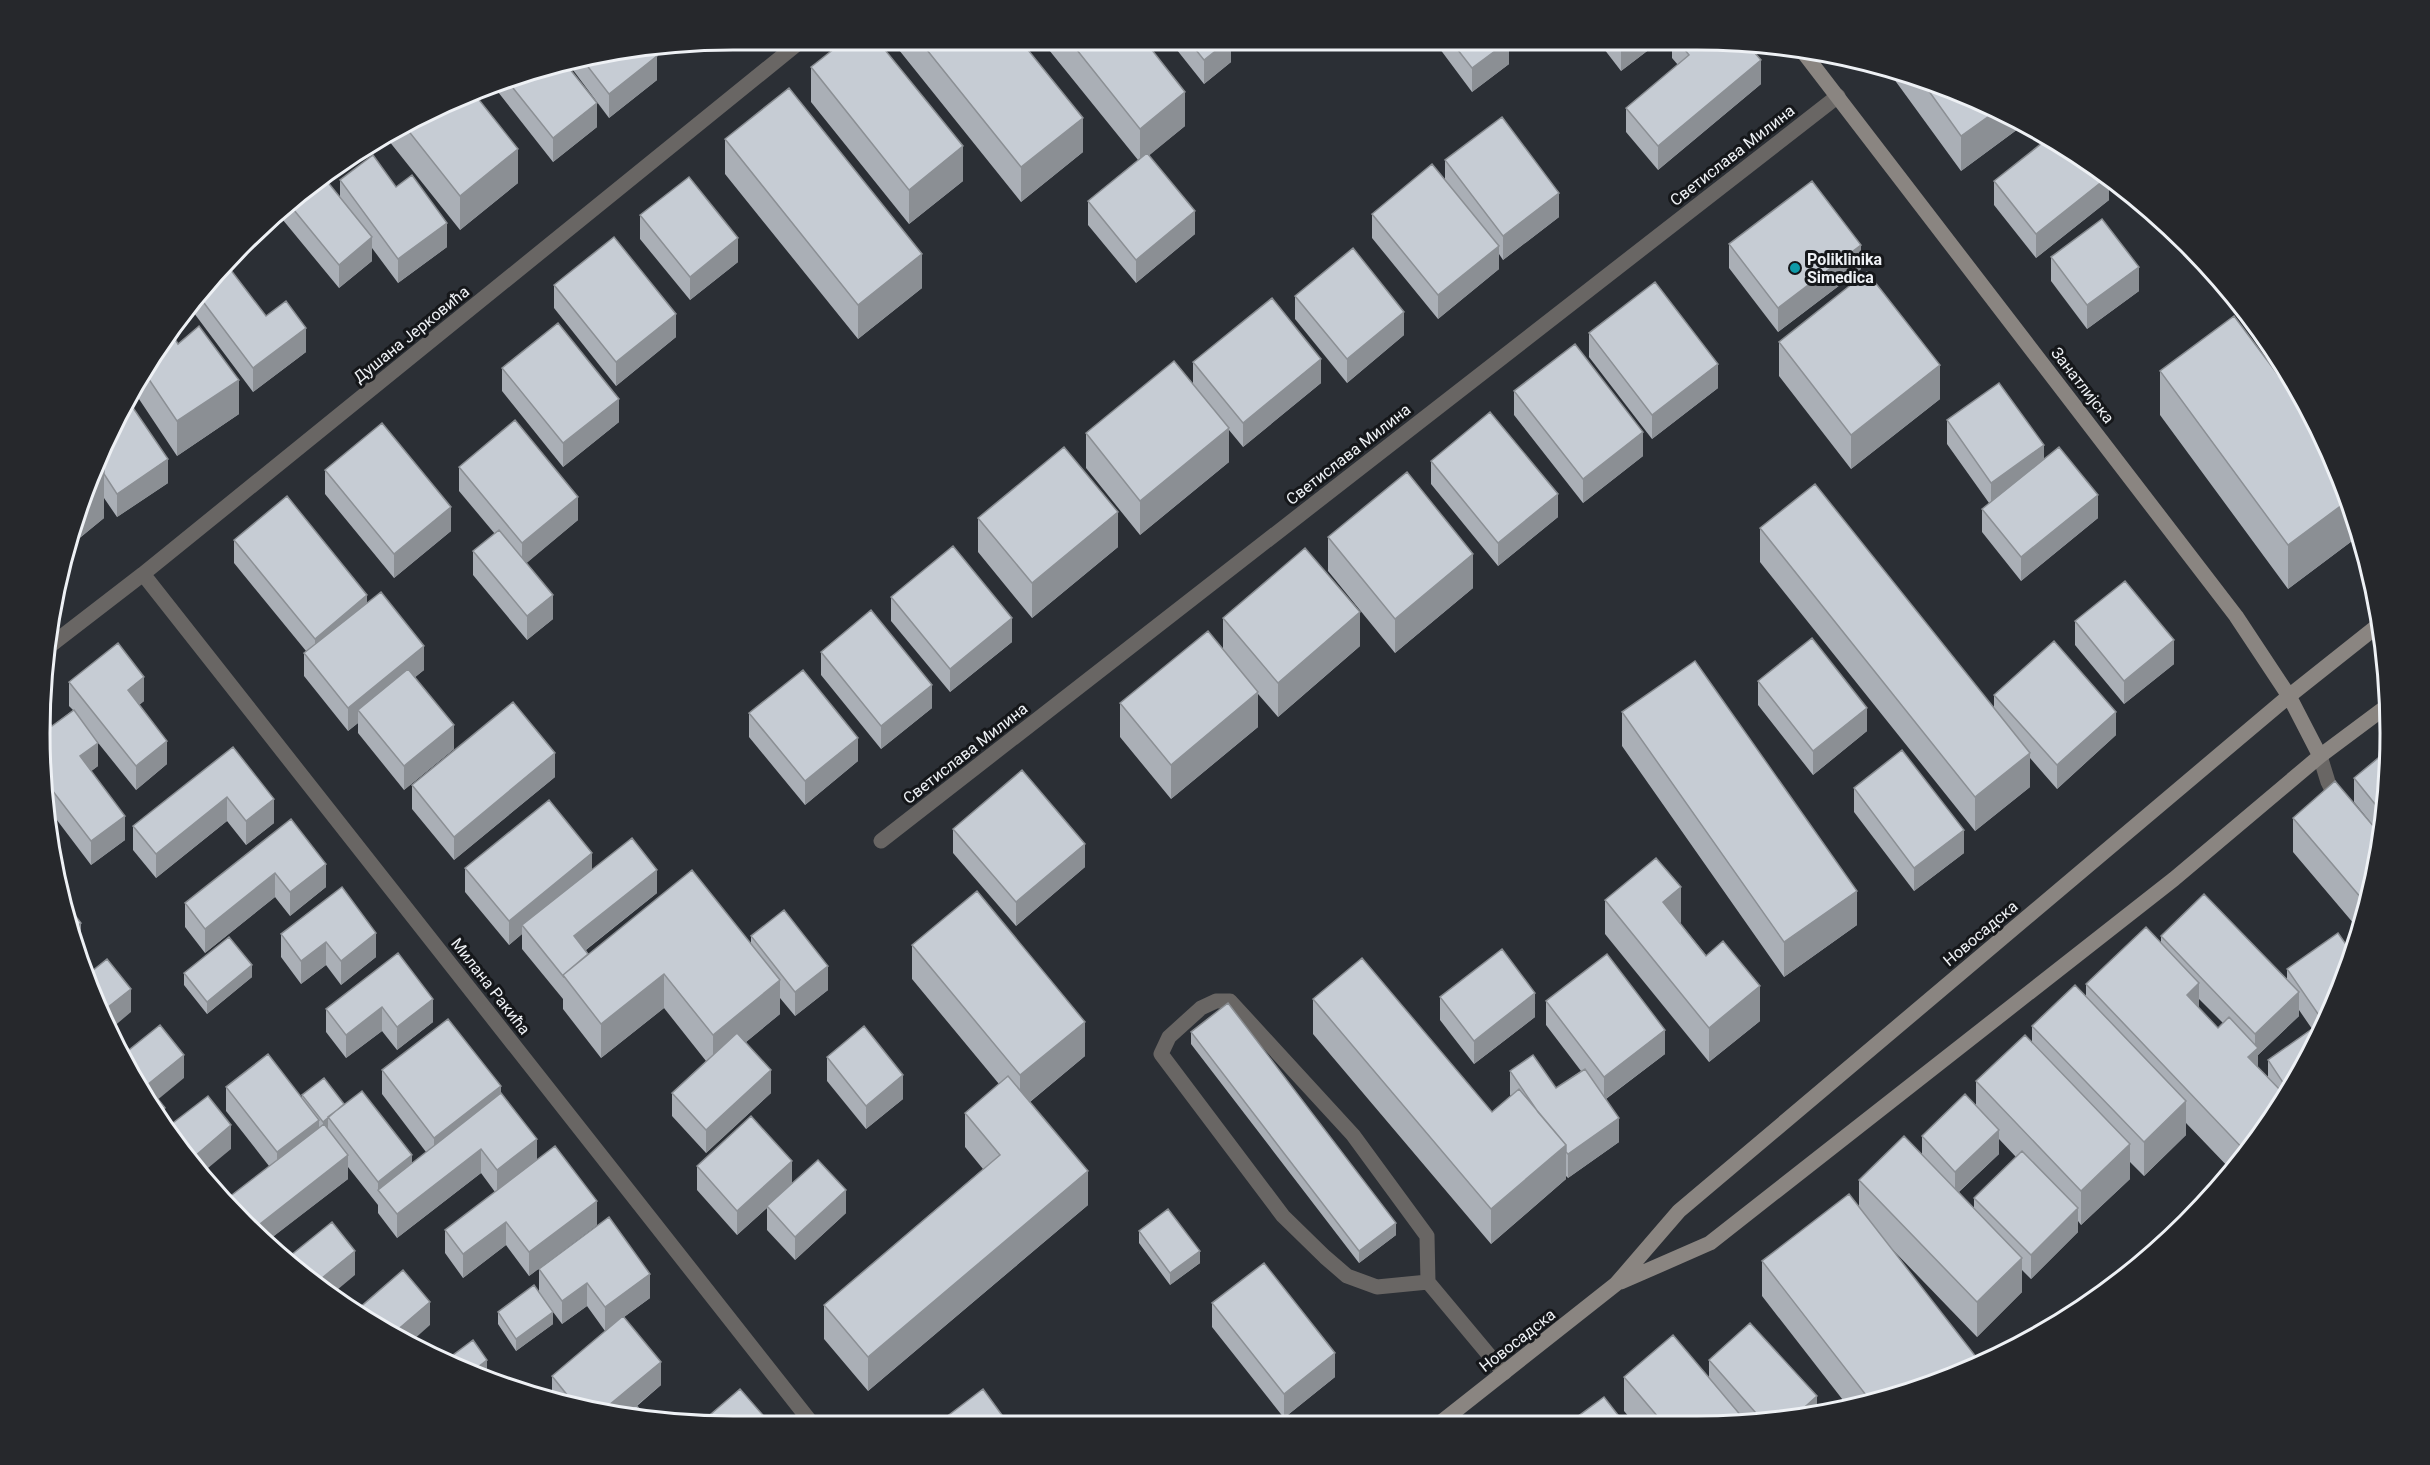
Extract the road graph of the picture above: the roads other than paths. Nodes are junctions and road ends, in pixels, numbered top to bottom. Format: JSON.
{"nodes":[{"id":1,"x":790,"y":50,"type":"edge"},
{"id":2,"x":1809,"y":59,"type":"edge"},
{"id":3,"x":1838,"y":96,"type":"junction"},
{"id":4,"x":143,"y":574,"type":"junction"},
{"id":5,"x":2373,"y":630,"type":"edge"},
{"id":6,"x":55,"y":642,"type":"edge"},
{"id":7,"x":2289,"y":696,"type":"junction"},
{"id":8,"x":2380,"y":712,"type":"edge"},
{"id":9,"x":2320,"y":756,"type":"junction"},
{"id":10,"x":2348,"y":817,"type":"edge"},
{"id":11,"x":882,"y":841,"type":"dead end"},
{"id":12,"x":1428,"y":1282,"type":"junction"},
{"id":13,"x":1616,"y":1284,"type":"junction"},
{"id":14,"x":1504,"y":1373,"type":"junction"},
{"id":15,"x":806,"y":1416,"type":"edge"},
{"id":16,"x":1449,"y":1416,"type":"edge"}],
"edges":[{"from":1,"to":4,"type":"street","name":"Душана Јерковића"},
{"from":2,"to":3,"type":"main road","name":"Занатлијска"},
{"from":3,"to":7,"type":"main road","name":"Занатлијска"},
{"from":3,"to":11,"type":"street","name":"Светислава Милина"},
{"from":4,"to":6,"type":"street","name":"Душана Јерковића"},
{"from":4,"to":15,"type":"street","name":"Милана Ракића"},
{"from":5,"to":7,"type":"main road","name":"Новосадска"},
{"from":7,"to":9,"type":"main road","name":"Занатлијска"},
{"from":7,"to":13,"type":"main road","name":"Новосадска"},
{"from":8,"to":9,"type":"main road","name":"Новосадска"},
{"from":9,"to":10,"type":"street"},
{"from":9,"to":13,"type":"main road","name":"Новосадска"},
{"from":12,"to":12,"type":"street"},
{"from":12,"to":14,"type":"street"},
{"from":13,"to":14,"type":"main road","name":"Новосадска"},
{"from":14,"to":16,"type":"main road","name":"Новосадска"}]}
